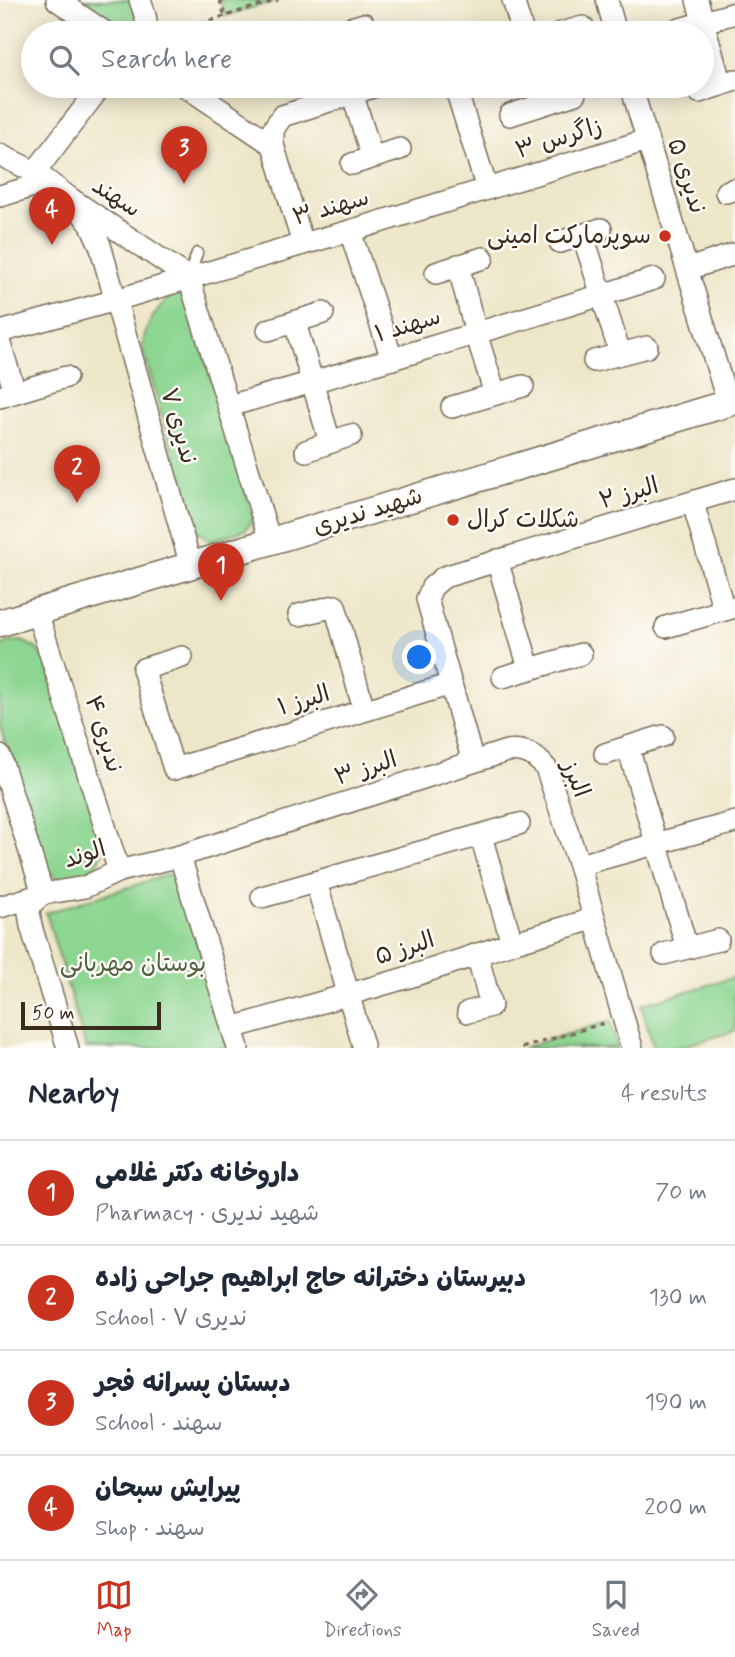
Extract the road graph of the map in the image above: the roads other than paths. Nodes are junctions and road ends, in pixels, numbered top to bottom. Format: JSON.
{"nodes":[{"id":1,"x":57,"y":0,"type":"edge"},
{"id":2,"x":140,"y":0,"type":"edge"},
{"id":3,"x":513,"y":0,"type":"edge"},
{"id":4,"x":607,"y":0,"type":"edge"},
{"id":5,"x":697,"y":0,"type":"edge"},
{"id":6,"x":735,"y":13,"type":"edge"},
{"id":7,"x":88,"y":21,"type":"edge"},
{"id":8,"x":145,"y":21,"type":"edge"},
{"id":9,"x":519,"y":21,"type":"edge"},
{"id":10,"x":613,"y":21,"type":"edge"},
{"id":11,"x":703,"y":21,"type":"edge"},
{"id":12,"x":707,"y":21,"type":"edge"},
{"id":13,"x":714,"y":48,"type":"edge"},
{"id":14,"x":728,"y":82,"type":"edge"},
{"id":15,"x":93,"y":98,"type":"edge"},
{"id":16,"x":203,"y":98,"type":"edge"},
{"id":17,"x":328,"y":98,"type":"edge"},
{"id":18,"x":352,"y":98,"type":"edge"},
{"id":19,"x":459,"y":98,"type":"edge"},
{"id":20,"x":535,"y":98,"type":"edge"},
{"id":21,"x":635,"y":98,"type":"edge"},
{"id":22,"x":510,"y":114,"type":"dead end"},
{"id":23,"x":647,"y":140,"type":"junction"},
{"id":24,"x":273,"y":145,"type":"junction"},
{"id":25,"x":400,"y":149,"type":"dead end"},
{"id":26,"x":0,"y":155,"type":"edge"},
{"id":27,"x":41,"y":177,"type":"junction"},
{"id":28,"x":487,"y":189,"type":"junction"},
{"id":29,"x":0,"y":196,"type":"edge"},
{"id":30,"x":71,"y":199,"type":"junction"},
{"id":31,"x":350,"y":231,"type":"junction"},
{"id":32,"x":560,"y":242,"type":"dead end"},
{"id":33,"x":303,"y":244,"type":"junction"},
{"id":34,"x":197,"y":253,"type":"dead end"},
{"id":35,"x":735,"y":254,"type":"edge"},
{"id":36,"x":483,"y":258,"type":"dead end"},
{"id":37,"x":458,"y":265,"type":"junction"},
{"id":38,"x":688,"y":269,"type":"junction"},
{"id":39,"x":436,"y":273,"type":"dead end"},
{"id":40,"x":189,"y":278,"type":"junction"},
{"id":41,"x":654,"y":279,"type":"dead end"},
{"id":42,"x":602,"y":294,"type":"junction"},
{"id":43,"x":116,"y":300,"type":"junction"},
{"id":44,"x":323,"y":313,"type":"dead end"},
{"id":45,"x":295,"y":323,"type":"junction"},
{"id":46,"x":268,"y":330,"type":"dead end"},
{"id":47,"x":0,"y":332,"type":"edge"},
{"id":48,"x":476,"y":333,"type":"junction"},
{"id":49,"x":0,"y":344,"type":"edge"},
{"id":50,"x":646,"y":347,"type":"dead end"},
{"id":51,"x":620,"y":353,"type":"junction"},
{"id":52,"x":393,"y":359,"type":"junction"},
{"id":53,"x":594,"y":361,"type":"dead end"},
{"id":54,"x":66,"y":377,"type":"dead end"},
{"id":55,"x":313,"y":382,"type":"junction"},
{"id":56,"x":523,"y":386,"type":"dead end"},
{"id":57,"x":7,"y":394,"type":"edge"},
{"id":58,"x":495,"y":394,"type":"junction"},
{"id":59,"x":732,"y":402,"type":"edge"},
{"id":60,"x":229,"y":406,"type":"junction"},
{"id":61,"x":452,"y":407,"type":"dead end"},
{"id":62,"x":351,"y":435,"type":"dead end"},
{"id":63,"x":330,"y":442,"type":"junction"},
{"id":64,"x":306,"y":451,"type":"dead end"},
{"id":65,"x":735,"y":489,"type":"edge"},
{"id":66,"x":693,"y":503,"type":"junction"},
{"id":67,"x":270,"y":541,"type":"junction"},
{"id":68,"x":497,"y":561,"type":"junction"},
{"id":69,"x":191,"y":566,"type":"junction"},
{"id":70,"x":730,"y":608,"type":"edge"},
{"id":71,"x":37,"y":612,"type":"junction"},
{"id":72,"x":299,"y":615,"type":"dead end"},
{"id":73,"x":0,"y":623,"type":"edge"},
{"id":74,"x":666,"y":627,"type":"dead end"},
{"id":75,"x":581,"y":653,"type":"dead end"},
{"id":76,"x":182,"y":657,"type":"dead end"},
{"id":77,"x":530,"y":668,"type":"junction"},
{"id":78,"x":503,"y":677,"type":"dead end"},
{"id":79,"x":451,"y":684,"type":"junction"},
{"id":80,"x":363,"y":710,"type":"junction"},
{"id":81,"x":663,"y":736,"type":"dead end"},
{"id":82,"x":628,"y":747,"type":"junction"},
{"id":83,"x":605,"y":754,"type":"dead end"},
{"id":84,"x":0,"y":756,"type":"edge"},
{"id":85,"x":473,"y":762,"type":"junction"},
{"id":86,"x":735,"y":822,"type":"edge"},
{"id":87,"x":519,"y":824,"type":"dead end"},
{"id":88,"x":481,"y":836,"type":"junction"},
{"id":89,"x":657,"y":843,"type":"junction"},
{"id":90,"x":180,"y":856,"type":"junction"},
{"id":91,"x":579,"y":865,"type":"junction"},
{"id":92,"x":119,"y":871,"type":"junction"},
{"id":93,"x":316,"y":882,"type":"junction"},
{"id":94,"x":43,"y":894,"type":"junction"},
{"id":95,"x":262,"y":897,"type":"dead end"},
{"id":96,"x":0,"y":907,"type":"edge"},
{"id":97,"x":593,"y":919,"type":"junction"},
{"id":98,"x":718,"y":940,"type":"dead end"},
{"id":99,"x":512,"y":943,"type":"junction"},
{"id":100,"x":687,"y":948,"type":"junction"},
{"id":101,"x":477,"y":954,"type":"junction"},
{"id":102,"x":664,"y":954,"type":"dead end"},
{"id":103,"x":349,"y":995,"type":"junction"},
{"id":104,"x":468,"y":1012,"type":"dead end"},
{"id":105,"x":235,"y":1038,"type":"edge"},
{"id":106,"x":363,"y":1045,"type":"dead end"},
{"id":107,"x":68,"y":1048,"type":"edge"},
{"id":108,"x":632,"y":1048,"type":"edge"}],
"edges":[{"from":1,"to":7,"type":"street"},
{"from":2,"to":8,"type":"street"},
{"from":3,"to":9,"type":"street"},
{"from":4,"to":10,"type":"street"},
{"from":5,"to":11,"type":"street"},
{"from":6,"to":12,"type":"street"},
{"from":13,"to":14,"type":"street"},
{"from":15,"to":27,"type":"street"},
{"from":16,"to":24,"type":"street"},
{"from":17,"to":24,"type":"street"},
{"from":18,"to":25,"type":"street"},
{"from":19,"to":28,"type":"street"},
{"from":20,"to":22,"type":"street"},
{"from":21,"to":23,"type":"street","name":"ندیری ۵"},
{"from":23,"to":28,"type":"street","name":"زاگرس ۳"},
{"from":23,"to":38,"type":"street","name":"ندیری ۵"},
{"from":24,"to":33,"type":"street"},
{"from":26,"to":27,"type":"street"},
{"from":27,"to":29,"type":"street"},
{"from":27,"to":30,"type":"street"},
{"from":28,"to":31,"type":"street","name":"سهند ۳"},
{"from":30,"to":40,"type":"street","name":"سهند"},
{"from":30,"to":43,"type":"street","name":"سهند"},
{"from":31,"to":33,"type":"street","name":"سهند ۳"},
{"from":31,"to":52,"type":"street"},
{"from":32,"to":42,"type":"street"},
{"from":33,"to":40,"type":"street","name":"سهند ۳"},
{"from":34,"to":40,"type":"lane"},
{"from":35,"to":38,"type":"street"},
{"from":36,"to":37,"type":"street"},
{"from":37,"to":39,"type":"street"},
{"from":37,"to":48,"type":"street"},
{"from":38,"to":59,"type":"street","name":"ندیری ۵"},
{"from":40,"to":43,"type":"street","name":"سهند ۳"},
{"from":40,"to":60,"type":"street"},
{"from":41,"to":42,"type":"street","name":"سهند ۱"},
{"from":42,"to":48,"type":"street","name":"سهند ۱"},
{"from":42,"to":51,"type":"street"},
{"from":43,"to":47,"type":"street","name":"سهند ۳"},
{"from":43,"to":69,"type":"street","name":"ندیری ۷"},
{"from":44,"to":45,"type":"street"},
{"from":45,"to":46,"type":"street"},
{"from":45,"to":55,"type":"street"},
{"from":48,"to":52,"type":"street","name":"سهند ۱"},
{"from":48,"to":58,"type":"street"},
{"from":49,"to":57,"type":"street"},
{"from":50,"to":51,"type":"street"},
{"from":51,"to":53,"type":"street"},
{"from":52,"to":55,"type":"street","name":"سهند ۱"},
{"from":54,"to":57,"type":"street"},
{"from":55,"to":60,"type":"street","name":"سهند ۱"},
{"from":55,"to":63,"type":"street"},
{"from":56,"to":58,"type":"street"},
{"from":58,"to":61,"type":"street"},
{"from":59,"to":67,"type":"street","name":"شهید ندیری"},
{"from":60,"to":67,"type":"street"},
{"from":62,"to":63,"type":"street"},
{"from":63,"to":64,"type":"street"},
{"from":65,"to":66,"type":"street","name":"البرز ۲"},
{"from":66,"to":68,"type":"street","name":"البرز ۲"},
{"from":66,"to":70,"type":"street"},
{"from":67,"to":69,"type":"street","name":"شهید ندیری"},
{"from":68,"to":77,"type":"street"},
{"from":68,"to":79,"type":"street","name":"البرز ۲"},
{"from":69,"to":71,"type":"street","name":"شهید ندیری"},
{"from":70,"to":74,"type":"street"},
{"from":71,"to":73,"type":"street","name":"شهید ندیری"},
{"from":71,"to":92,"type":"street","name":"ندیری ۴"},
{"from":72,"to":80,"type":"street"},
{"from":75,"to":77,"type":"street"},
{"from":76,"to":80,"type":"street","name":"البرز ۱"},
{"from":77,"to":78,"type":"street"},
{"from":79,"to":80,"type":"street","name":"البرز ۱"},
{"from":79,"to":85,"type":"street"},
{"from":81,"to":82,"type":"street"},
{"from":82,"to":83,"type":"street"},
{"from":82,"to":89,"type":"street"},
{"from":84,"to":94,"type":"street"},
{"from":85,"to":90,"type":"street","name":"البرز ۳"},
{"from":85,"to":91,"type":"street","name":"البرز"},
{"from":86,"to":89,"type":"street"},
{"from":87,"to":88,"type":"street"},
{"from":88,"to":93,"type":"street"},
{"from":88,"to":99,"type":"street"},
{"from":89,"to":91,"type":"street"},
{"from":89,"to":100,"type":"street"},
{"from":90,"to":92,"type":"street","name":"الوند"},
{"from":90,"to":105,"type":"street"},
{"from":91,"to":97,"type":"street","name":"البرز"},
{"from":92,"to":94,"type":"street","name":"الوند"},
{"from":93,"to":95,"type":"street"},
{"from":93,"to":103,"type":"street"},
{"from":94,"to":96,"type":"street"},
{"from":94,"to":107,"type":"street","name":"الوند"},
{"from":97,"to":99,"type":"street","name":"البرز ۵"},
{"from":97,"to":108,"type":"street","name":"البرز"},
{"from":98,"to":100,"type":"street"},
{"from":99,"to":101,"type":"street","name":"البرز ۵"},
{"from":100,"to":102,"type":"street"},
{"from":101,"to":103,"type":"street","name":"البرز ۵"},
{"from":101,"to":104,"type":"street"},
{"from":103,"to":105,"type":"street","name":"البرز ۵"},
{"from":103,"to":106,"type":"street"}]}
